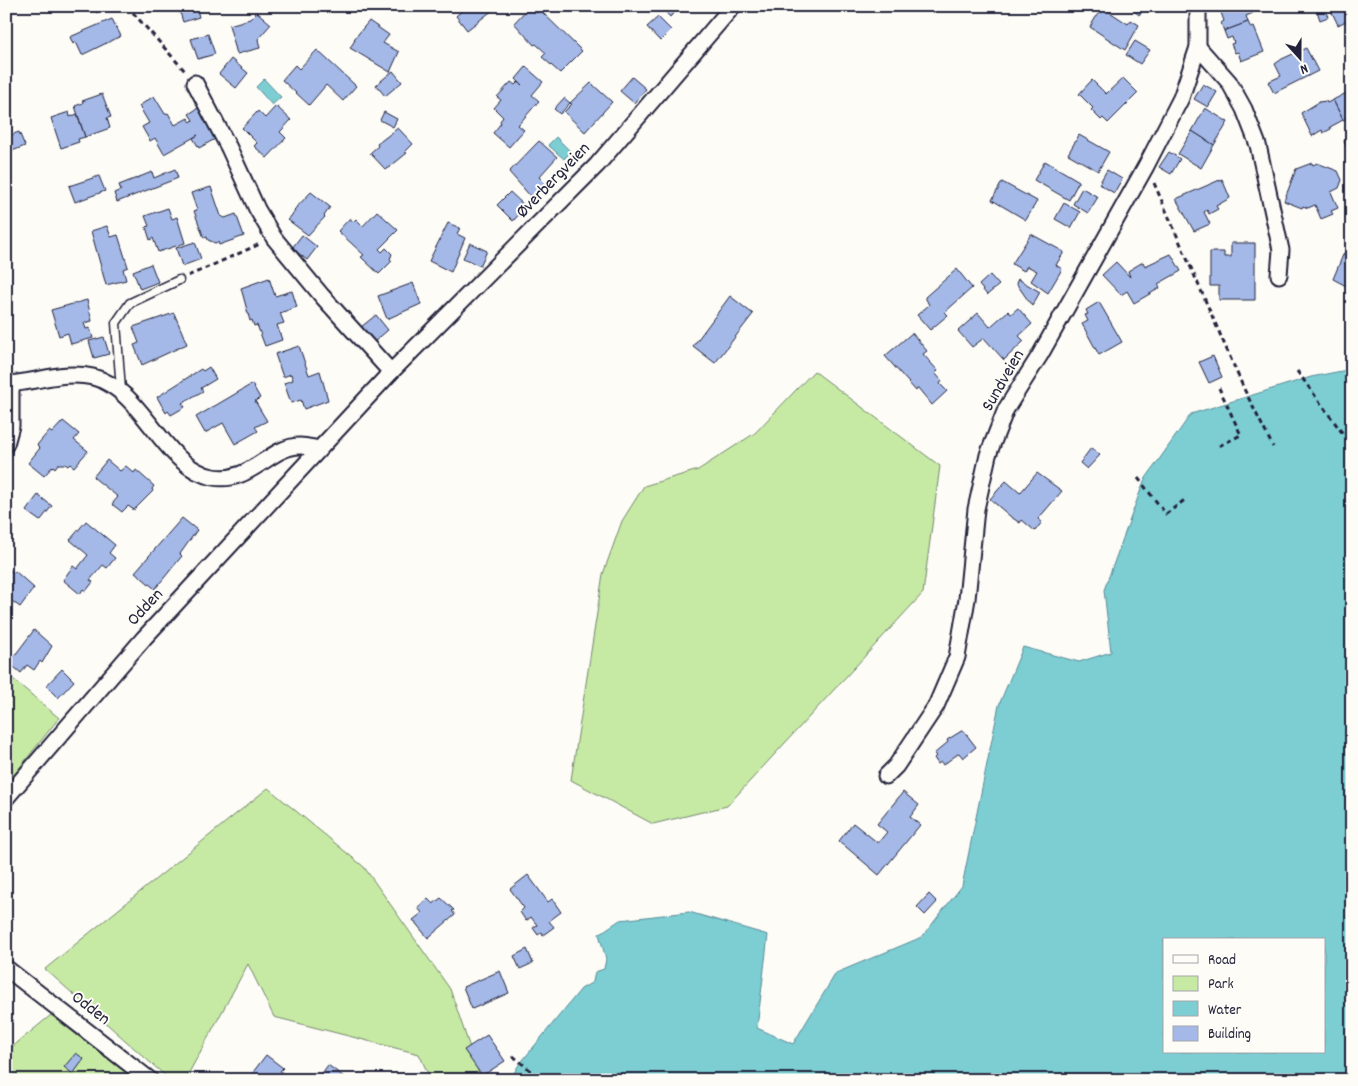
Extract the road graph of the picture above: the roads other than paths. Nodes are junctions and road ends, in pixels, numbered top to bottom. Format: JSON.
{"nodes":[{"id":1,"x":732,"y":6,"type":"edge"},
{"id":2,"x":1198,"y":6,"type":"edge"},
{"id":3,"x":1198,"y":47,"type":"junction"},
{"id":4,"x":195,"y":83,"type":"road end"},
{"id":5,"x":1279,"y":275,"type":"dead end"},
{"id":6,"x":179,"y":280,"type":"road end"},
{"id":7,"x":391,"y":372,"type":"junction"},
{"id":8,"x":9,"y":384,"type":"edge"},
{"id":9,"x":121,"y":390,"type":"junction"},
{"id":10,"x":6,"y":444,"type":"edge"},
{"id":11,"x":319,"y":449,"type":"junction"},
{"id":12,"x":886,"y":776,"type":"dead end"},
{"id":13,"x":6,"y":798,"type":"edge"},
{"id":14,"x":6,"y":968,"type":"edge"},
{"id":15,"x":150,"y":1080,"type":"edge"}],
"edges":[{"from":1,"to":7,"type":"street","name":"Øverbergveien"},
{"from":2,"to":3,"type":"street","name":"Sundveien"},
{"from":3,"to":5,"type":"street"},
{"from":3,"to":12,"type":"street","name":"Sundveien"},
{"from":4,"to":7,"type":"street"},
{"from":6,"to":9,"type":"lane"},
{"from":7,"to":11,"type":"street","name":"Øverbergveien"},
{"from":8,"to":9,"type":"street"},
{"from":8,"to":10,"type":"street"},
{"from":9,"to":11,"type":"street"},
{"from":11,"to":13,"type":"street","name":"Odden"},
{"from":14,"to":15,"type":"street","name":"Odden"}]}
